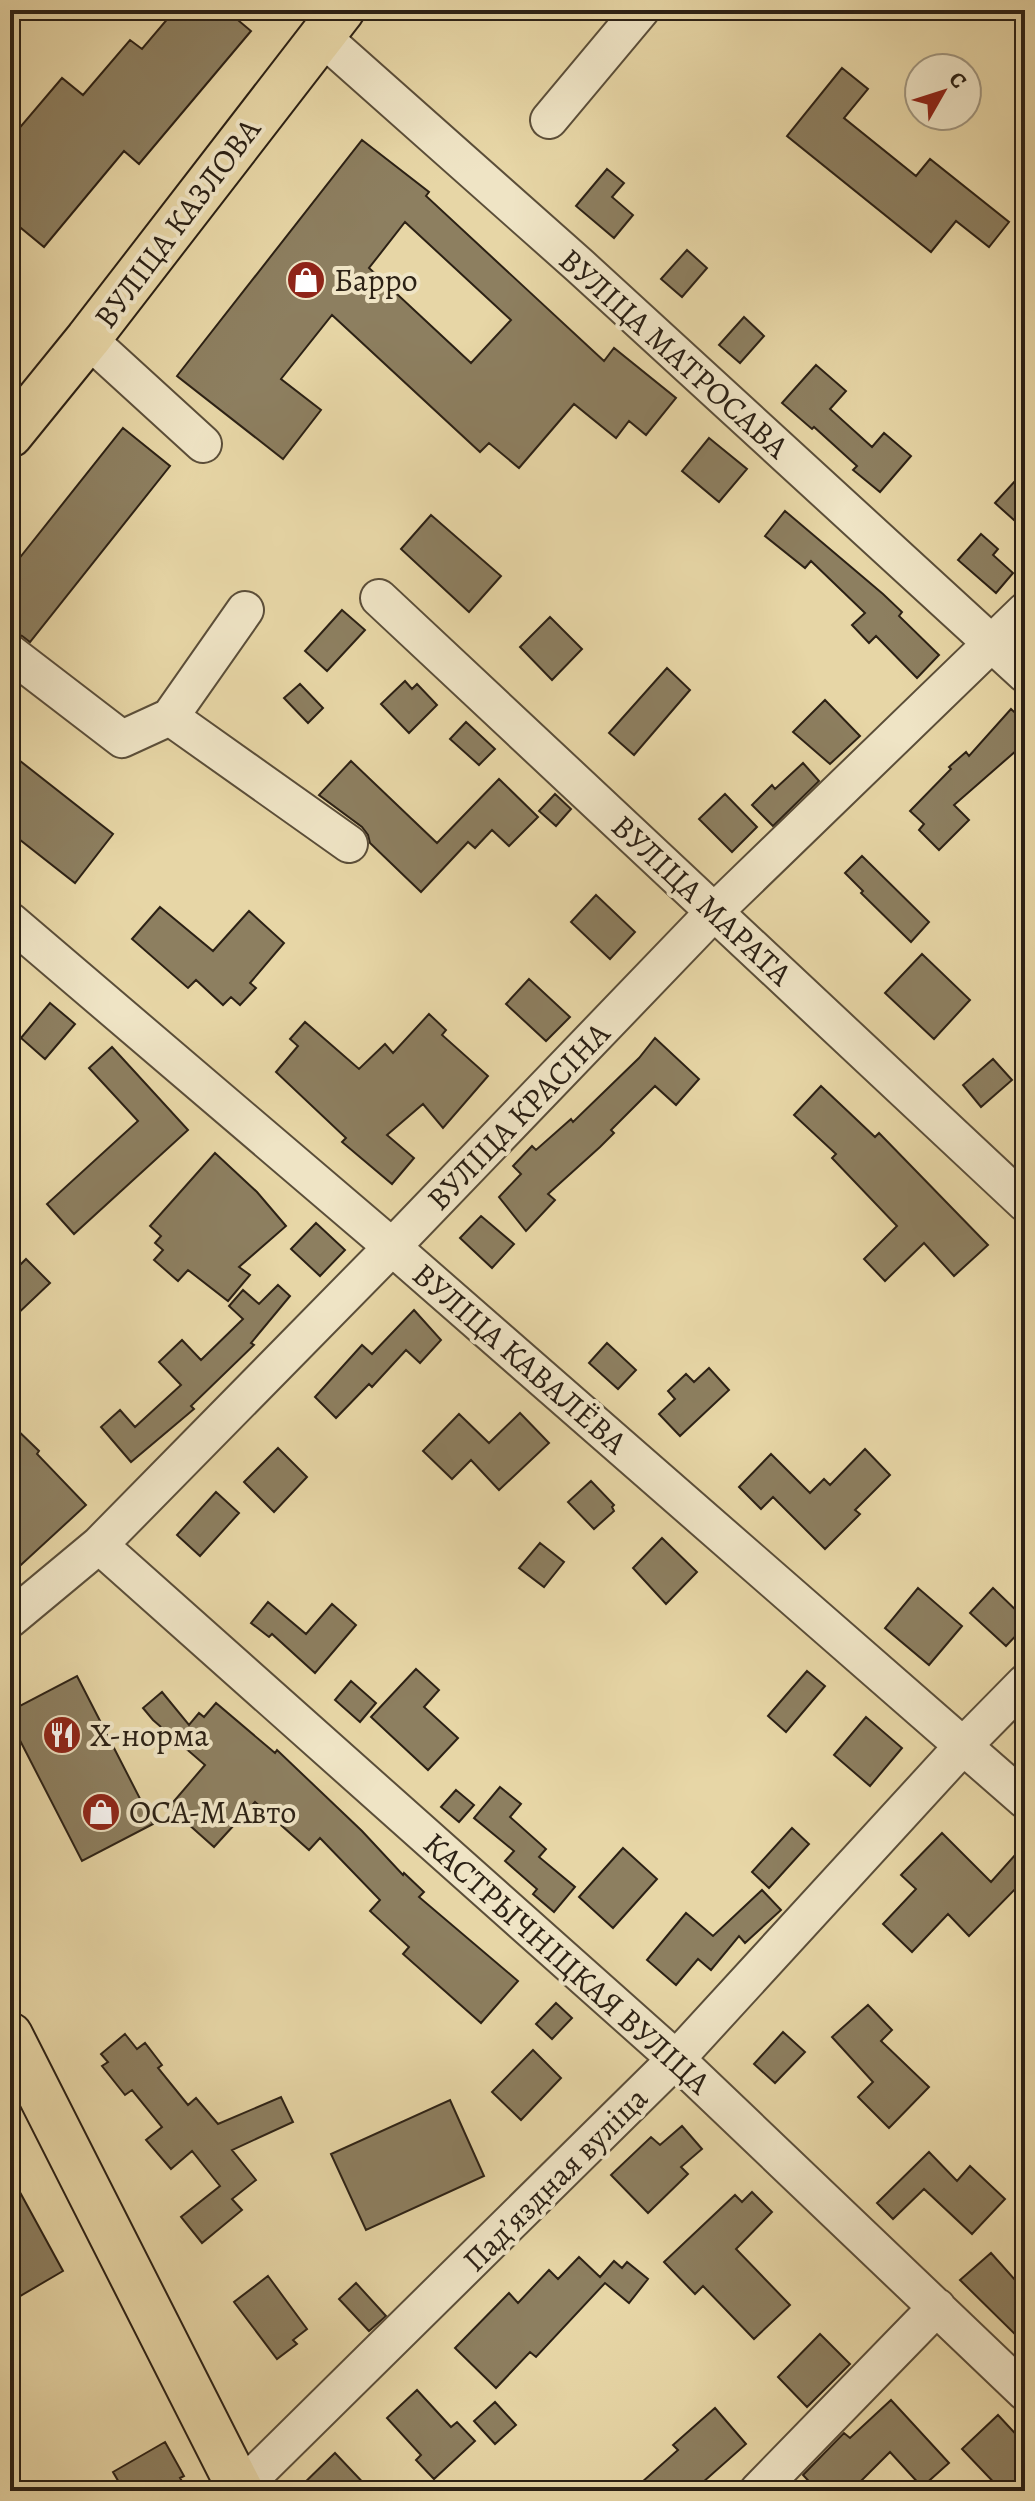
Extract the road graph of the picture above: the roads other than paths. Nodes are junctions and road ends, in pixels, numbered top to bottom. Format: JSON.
{"nodes":[{"id":1,"x":641,"y":10,"type":"edge"},
{"id":2,"x":332,"y":23,"type":"edge"},
{"id":3,"x":549,"y":120,"type":"dead end"},
{"id":4,"x":88,"y":339,"type":"junction"},
{"id":5,"x":10,"y":435,"type":"edge"},
{"id":6,"x":203,"y":444,"type":"dead end"},
{"id":7,"x":379,"y":598,"type":"dead end"},
{"id":8,"x":245,"y":610,"type":"dead end"},
{"id":9,"x":1025,"y":611,"type":"edge"},
{"id":10,"x":993,"y":644,"type":"junction"},
{"id":11,"x":10,"y":653,"type":"edge"},
{"id":12,"x":1025,"y":674,"type":"edge"},
{"id":13,"x":170,"y":717,"type":"junction"},
{"id":14,"x":349,"y":844,"type":"dead end"},
{"id":15,"x":714,"y":912,"type":"junction"},
{"id":16,"x":10,"y":921,"type":"edge"},
{"id":17,"x":1025,"y":1203,"type":"edge"},
{"id":18,"x":392,"y":1247,"type":"junction"},
{"id":19,"x":99,"y":1545,"type":"junction"},
{"id":20,"x":10,"y":1619,"type":"edge"},
{"id":21,"x":1025,"y":1683,"type":"edge"},
{"id":22,"x":963,"y":1746,"type":"junction"},
{"id":23,"x":1025,"y":1800,"type":"edge"},
{"id":24,"x":10,"y":2035,"type":"edge"},
{"id":25,"x":676,"y":2059,"type":"junction"},
{"id":26,"x":937,"y":2307,"type":"junction"},
{"id":27,"x":1025,"y":2392,"type":"edge"},
{"id":28,"x":240,"y":2490,"type":"edge"},
{"id":29,"x":758,"y":2491,"type":"edge"}],
"edges":[{"from":1,"to":3,"type":"street"},
{"from":2,"to":4,"type":"main road","name":"ВУЛІЦА КАЗЛОВА"},
{"from":2,"to":10,"type":"street","name":"ВУЛІЦА МАТРОСАВА"},
{"from":4,"to":5,"type":"main road","name":"ВУЛІЦА КАЗЛОВА"},
{"from":4,"to":6,"type":"street"},
{"from":7,"to":15,"type":"street","name":"ВУЛІЦА МАРАТА"},
{"from":8,"to":13,"type":"street"},
{"from":9,"to":10,"type":"street","name":"ВУЛІЦА КРАСІНА"},
{"from":10,"to":12,"type":"street","name":"ВУЛІЦА МАТРОСАВА"},
{"from":10,"to":15,"type":"street","name":"ВУЛІЦА КРАСІНА"},
{"from":11,"to":13,"type":"street"},
{"from":13,"to":14,"type":"street"},
{"from":15,"to":17,"type":"street","name":"ВУЛІЦА МАРАТА"},
{"from":15,"to":18,"type":"street","name":"ВУЛІЦА КРАСІНА"},
{"from":16,"to":18,"type":"street","name":"ВУЛІЦА КАВАЛЁВА"},
{"from":18,"to":19,"type":"street","name":"ВУЛІЦА КРАСІНА"},
{"from":18,"to":22,"type":"street","name":"ВУЛІЦА КАВАЛЁВА"},
{"from":19,"to":20,"type":"street","name":"ВУЛІЦА КРАСІНА"},
{"from":19,"to":25,"type":"street","name":"КАСТРЫЧНІЦКАЯ ВУЛІЦА"},
{"from":21,"to":22,"type":"street","name":"Падʼяздная вуліца"},
{"from":22,"to":23,"type":"street","name":"ВУЛІЦА КАВАЛЁВА"},
{"from":22,"to":25,"type":"street","name":"Падʼяздная вуліца"},
{"from":24,"to":28,"type":"main road"},
{"from":25,"to":26,"type":"street","name":"КАСТРЫЧНІЦКАЯ ВУЛІЦА"},
{"from":25,"to":28,"type":"street","name":"Падʼяздная вуліца"},
{"from":26,"to":27,"type":"street","name":"КАСТРЫЧНІЦКАЯ ВУЛІЦА"},
{"from":26,"to":29,"type":"street"}]}
